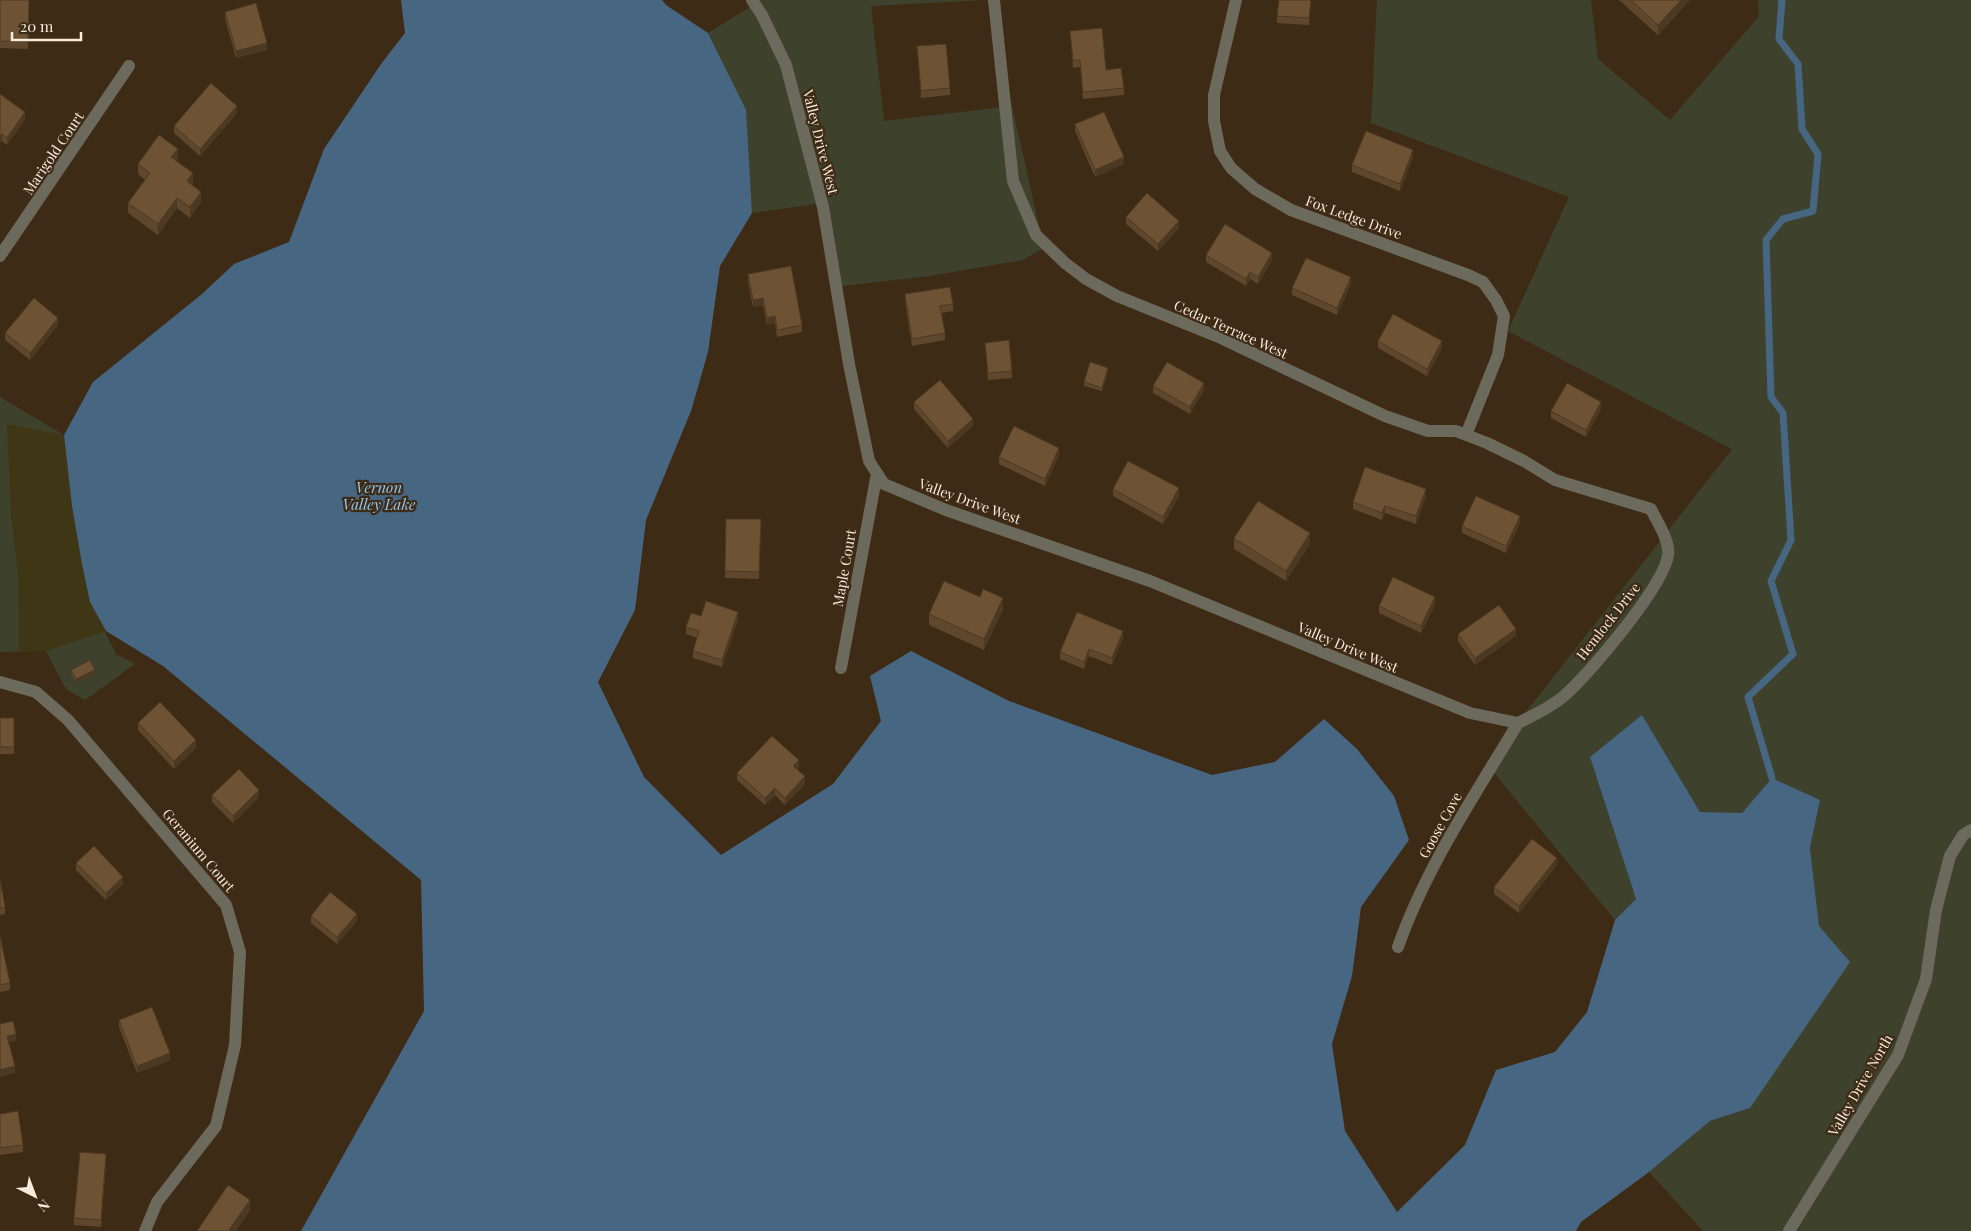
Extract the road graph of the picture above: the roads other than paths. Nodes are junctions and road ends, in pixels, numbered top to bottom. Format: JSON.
{"nodes":[{"id":1,"x":752,"y":0,"type":"edge"},
{"id":2,"x":994,"y":0,"type":"edge"},
{"id":3,"x":1236,"y":0,"type":"edge"},
{"id":4,"x":129,"y":66,"type":"dead end"},
{"id":5,"x":0,"y":256,"type":"edge"},
{"id":6,"x":1466,"y":435,"type":"junction"},
{"id":7,"x":877,"y":473,"type":"junction"},
{"id":8,"x":1651,"y":509,"type":"joint"},
{"id":9,"x":841,"y":668,"type":"dead end"},
{"id":10,"x":0,"y":682,"type":"edge"},
{"id":11,"x":1518,"y":723,"type":"junction"},
{"id":12,"x":1971,"y":830,"type":"edge"},
{"id":13,"x":1398,"y":947,"type":"dead end"},
{"id":14,"x":145,"y":1231,"type":"edge"},
{"id":15,"x":1789,"y":1231,"type":"edge"}],
"edges":[{"from":1,"to":7,"type":"street","name":"Valley Drive West"},
{"from":2,"to":6,"type":"street","name":"Cedar Terrace West"},
{"from":3,"to":6,"type":"street","name":"Fox Ledge Drive"},
{"from":4,"to":5,"type":"street","name":"Marigold Court"},
{"from":6,"to":8,"type":"street","name":"Cedar Terrace West"},
{"from":7,"to":9,"type":"street","name":"Maple Court"},
{"from":7,"to":11,"type":"street","name":"Valley Drive West"},
{"from":8,"to":11,"type":"street","name":"Hemlock Drive"},
{"from":10,"to":14,"type":"street","name":"Geranium Court"},
{"from":11,"to":13,"type":"street","name":"Goose Cove"},
{"from":12,"to":15,"type":"street","name":"Valley Drive North"}]}
